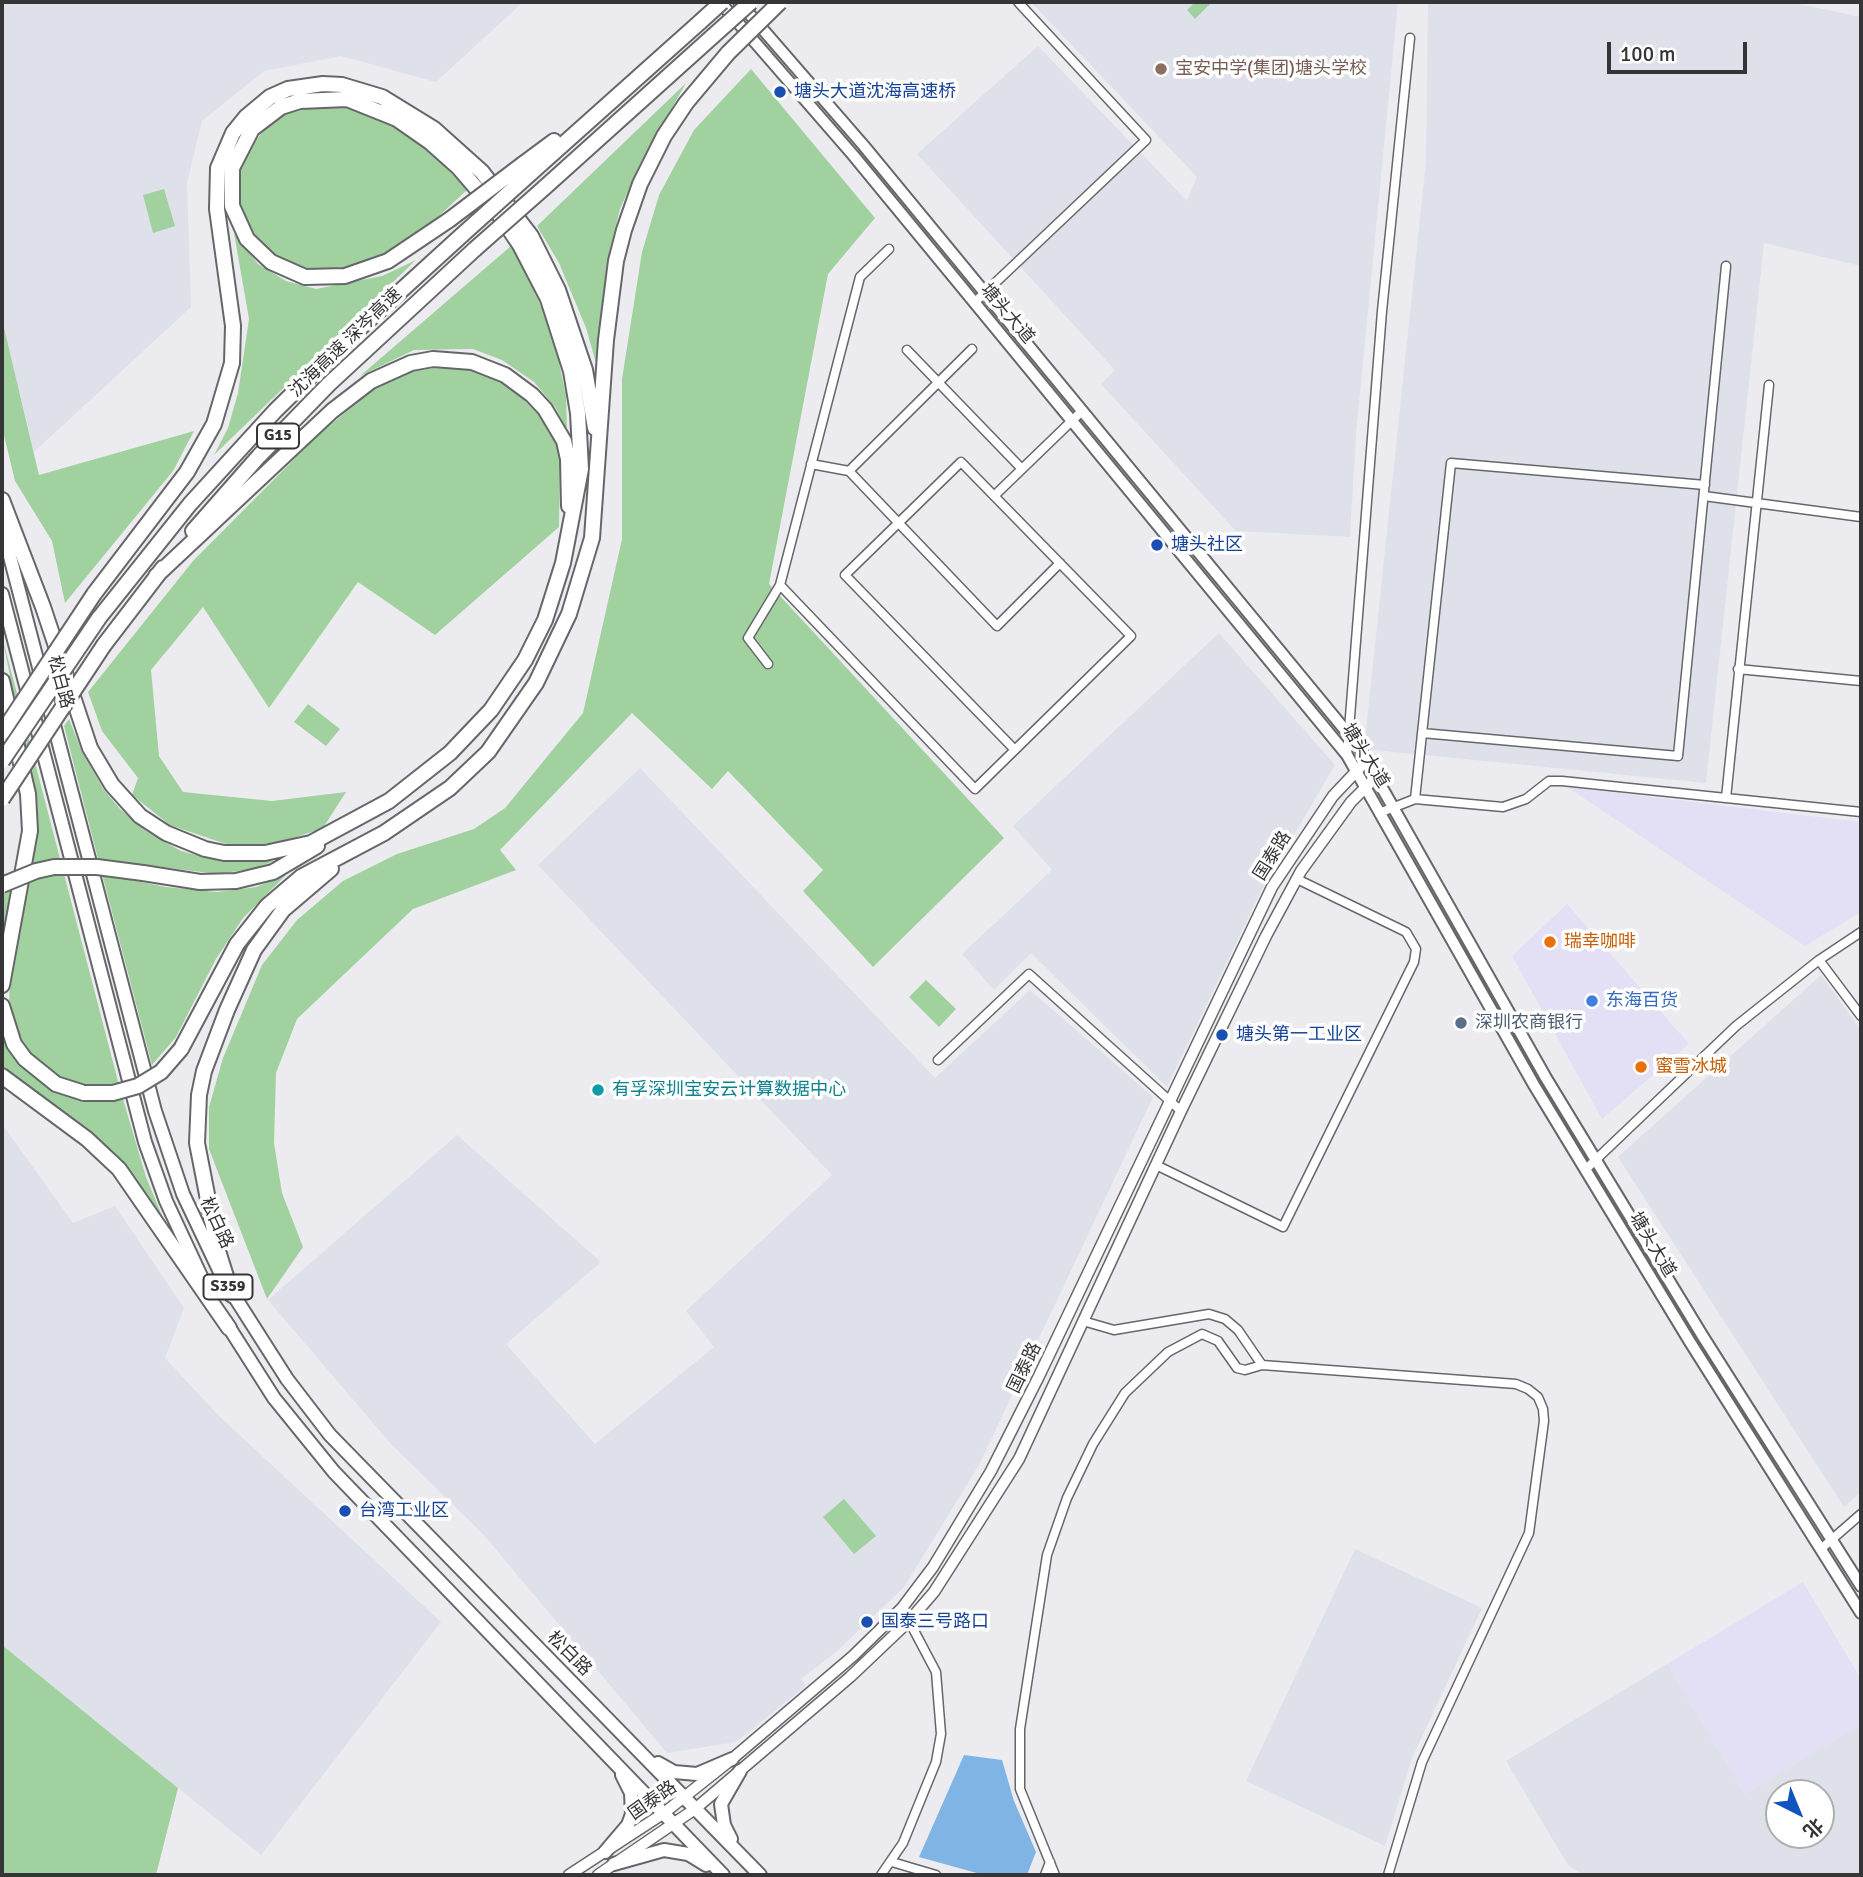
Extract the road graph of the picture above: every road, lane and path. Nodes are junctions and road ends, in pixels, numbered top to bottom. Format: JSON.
{"nodes":[{"id":1,"x":721,"y":2,"type":"edge"},
{"id":2,"x":739,"y":2,"type":"edge"},
{"id":3,"x":751,"y":2,"type":"edge"},
{"id":4,"x":780,"y":2,"type":"edge"},
{"id":5,"x":1017,"y":2,"type":"edge"},
{"id":6,"x":1410,"y":38,"type":"dead end"},
{"id":7,"x":527,"y":169,"type":"junction"},
{"id":8,"x":889,"y":248,"type":"dead end"},
{"id":9,"x":1726,"y":266,"type":"dead end"},
{"id":10,"x":985,"y":293,"type":"junction"},
{"id":11,"x":975,"y":302,"type":"junction"},
{"id":12,"x":972,"y":349,"type":"dead end"},
{"id":13,"x":907,"y":351,"type":"dead end"},
{"id":14,"x":938,"y":383,"type":"junction"},
{"id":15,"x":1769,"y":385,"type":"dead end"},
{"id":16,"x":1082,"y":411,"type":"junction"},
{"id":17,"x":1072,"y":420,"type":"junction"},
{"id":18,"x":599,"y":454,"type":"junction"},
{"id":19,"x":811,"y":464,"type":"junction"},
{"id":20,"x":1022,"y":469,"type":"junction"},
{"id":21,"x":849,"y":471,"type":"junction"},
{"id":22,"x":1705,"y":485,"type":"junction"},
{"id":23,"x":994,"y":496,"type":"junction"},
{"id":24,"x":1704,"y":496,"type":"junction"},
{"id":25,"x":2,"y":499,"type":"edge"},
{"id":26,"x":1756,"y":503,"type":"junction"},
{"id":27,"x":1861,"y":517,"type":"edge"},
{"id":28,"x":899,"y":523,"type":"junction"},
{"id":29,"x":2,"y":526,"type":"edge"},
{"id":30,"x":569,"y":534,"type":"junction"},
{"id":31,"x":1060,"y":563,"type":"junction"},
{"id":32,"x":156,"y":576,"type":"junction"},
{"id":33,"x":780,"y":585,"type":"junction"},
{"id":34,"x":2,"y":594,"type":"edge"},
{"id":35,"x":768,"y":664,"type":"dead end"},
{"id":36,"x":1738,"y":669,"type":"junction"},
{"id":37,"x":2,"y":681,"type":"edge"},
{"id":38,"x":1861,"y":681,"type":"edge"},
{"id":39,"x":2,"y":733,"type":"edge"},
{"id":40,"x":1348,"y":733,"type":"junction"},
{"id":41,"x":1422,"y":733,"type":"junction"},
{"id":42,"x":1015,"y":750,"type":"junction"},
{"id":43,"x":1347,"y":755,"type":"junction"},
{"id":44,"x":2,"y":761,"type":"edge"},
{"id":45,"x":1367,"y":761,"type":"junction"},
{"id":46,"x":1356,"y":769,"type":"junction"},
{"id":47,"x":1376,"y":777,"type":"junction"},
{"id":48,"x":1365,"y":785,"type":"junction"},
{"id":49,"x":1726,"y":798,"type":"junction"},
{"id":50,"x":2,"y":799,"type":"edge"},
{"id":51,"x":1415,"y":799,"type":"junction"},
{"id":52,"x":1392,"y":807,"type":"junction"},
{"id":53,"x":1861,"y":812,"type":"edge"},
{"id":54,"x":1379,"y":813,"type":"junction"},
{"id":55,"x":338,"y":831,"type":"junction"},
{"id":56,"x":350,"y":852,"type":"junction"},
{"id":57,"x":1297,"y":879,"type":"junction"},
{"id":58,"x":2,"y":885,"type":"edge"},
{"id":59,"x":1861,"y":932,"type":"edge"},
{"id":60,"x":1819,"y":960,"type":"junction"},
{"id":61,"x":2,"y":985,"type":"edge"},
{"id":62,"x":2,"y":1006,"type":"edge"},
{"id":63,"x":1861,"y":1016,"type":"edge"},
{"id":64,"x":938,"y":1060,"type":"dead end"},
{"id":65,"x":2,"y":1076,"type":"edge"},
{"id":66,"x":1169,"y":1101,"type":"junction"},
{"id":67,"x":1181,"y":1111,"type":"junction"},
{"id":68,"x":1596,"y":1160,"type":"junction"},
{"id":69,"x":1156,"y":1165,"type":"junction"},
{"id":70,"x":1585,"y":1170,"type":"junction"},
{"id":71,"x":232,"y":1295,"type":"junction"},
{"id":72,"x":1083,"y":1321,"type":"junction"},
{"id":73,"x":229,"y":1328,"type":"junction"},
{"id":74,"x":1262,"y":1364,"type":"junction"},
{"id":75,"x":1861,"y":1514,"type":"edge"},
{"id":76,"x":1832,"y":1539,"type":"junction"},
{"id":77,"x":1822,"y":1549,"type":"junction"},
{"id":78,"x":1861,"y":1586,"type":"edge"},
{"id":79,"x":1861,"y":1613,"type":"edge"},
{"id":80,"x":909,"y":1621,"type":"junction"},
{"id":81,"x":642,"y":1753,"type":"junction"},
{"id":82,"x":732,"y":1759,"type":"junction"},
{"id":83,"x":613,"y":1760,"type":"junction"},
{"id":84,"x":740,"y":1770,"type":"junction"},
{"id":85,"x":685,"y":1798,"type":"junction"},
{"id":86,"x":695,"y":1809,"type":"junction"},
{"id":87,"x":664,"y":1813,"type":"junction"},
{"id":88,"x":674,"y":1824,"type":"junction"},
{"id":89,"x":605,"y":1852,"type":"junction"},
{"id":90,"x":892,"y":1862,"type":"junction"},
{"id":91,"x":1050,"y":1862,"type":"junction"},
{"id":92,"x":614,"y":1864,"type":"junction"},
{"id":93,"x":757,"y":1873,"type":"edge"},
{"id":94,"x":569,"y":1875,"type":"edge"},
{"id":95,"x":598,"y":1875,"type":"edge"},
{"id":96,"x":722,"y":1875,"type":"edge"},
{"id":97,"x":881,"y":1875,"type":"edge"},
{"id":98,"x":936,"y":1875,"type":"edge"},
{"id":99,"x":1045,"y":1875,"type":"edge"},
{"id":100,"x":1055,"y":1875,"type":"edge"},
{"id":101,"x":1388,"y":1875,"type":"edge"}],
"edges":[{"from":1,"to":7,"type":"highway","bridge":true},
{"from":1,"to":11,"type":"main road","name":"塘头大道"},
{"from":2,"to":10,"type":"main road","name":"塘头大道"},
{"from":3,"to":32,"type":"highway","name":"沈海高速 深岑高速","number":"G15","bridge":true},
{"from":4,"to":18,"type":"highway","bridge":true},
{"from":5,"to":10,"type":"street"},
{"from":6,"to":40,"type":"street"},
{"from":7,"to":30,"type":"highway","bridge":true},
{"from":7,"to":44,"type":"highway","name":"沈海高速 深岑高速","number":"G15","bridge":true},
{"from":8,"to":19,"type":"street"},
{"from":9,"to":22,"type":"street"},
{"from":10,"to":11,"type":"street"},
{"from":10,"to":16,"type":"main road","name":"塘头大道"},
{"from":11,"to":17,"type":"main road","name":"塘头大道"},
{"from":12,"to":14,"type":"street"},
{"from":13,"to":14,"type":"street"},
{"from":14,"to":20,"type":"street"},
{"from":14,"to":21,"type":"street"},
{"from":15,"to":26,"type":"street"},
{"from":16,"to":17,"type":"street"},
{"from":16,"to":40,"type":"main road","name":"塘头大道"},
{"from":17,"to":20,"type":"street"},
{"from":17,"to":43,"type":"main road","name":"塘头大道"},
{"from":18,"to":39,"type":"highway","bridge":true},
{"from":18,"to":56,"type":"highway"},
{"from":19,"to":21,"type":"street"},
{"from":19,"to":33,"type":"street"},
{"from":20,"to":23,"type":"street"},
{"from":21,"to":28,"type":"street"},
{"from":22,"to":24,"type":"street"},
{"from":22,"to":41,"type":"street"},
{"from":23,"to":28,"type":"street"},
{"from":23,"to":31,"type":"street"},
{"from":24,"to":26,"type":"street"},
{"from":24,"to":41,"type":"street"},
{"from":25,"to":55,"type":"highway"},
{"from":26,"to":27,"type":"street"},
{"from":26,"to":36,"type":"street"},
{"from":28,"to":31,"type":"street"},
{"from":28,"to":42,"type":"street"},
{"from":29,"to":71,"type":"main road","name":"松白路","number":"S359"},
{"from":30,"to":32,"type":"highway"},
{"from":30,"to":55,"type":"highway"},
{"from":31,"to":42,"type":"street"},
{"from":32,"to":50,"type":"highway","name":"沈海高速 深岑高速","number":"G15","bridge":true},
{"from":33,"to":35,"type":"street"},
{"from":33,"to":42,"type":"street"},
{"from":34,"to":73,"type":"main road","name":"松白路","number":"S359"},
{"from":36,"to":38,"type":"street"},
{"from":36,"to":49,"type":"street"},
{"from":37,"to":61,"type":"highway"},
{"from":40,"to":43,"type":"street"},
{"from":40,"to":45,"type":"main road","name":"塘头大道"},
{"from":41,"to":51,"type":"street"},
{"from":43,"to":46,"type":"main road","name":"塘头大道"},
{"from":45,"to":46,"type":"street","name":"国泰路"},
{"from":45,"to":47,"type":"main road","name":"塘头大道"},
{"from":46,"to":48,"type":"main road","name":"塘头大道"},
{"from":46,"to":66,"type":"street","name":"国泰路"},
{"from":47,"to":48,"type":"street","name":"国泰路"},
{"from":47,"to":52,"type":"main road","name":"塘头大道"},
{"from":48,"to":54,"type":"main road","name":"塘头大道"},
{"from":48,"to":57,"type":"street","name":"国泰路"},
{"from":49,"to":51,"type":"street"},
{"from":49,"to":53,"type":"street"},
{"from":51,"to":52,"type":"street"},
{"from":52,"to":54,"type":"street"},
{"from":52,"to":68,"type":"main road","name":"塘头大道"},
{"from":54,"to":70,"type":"main road","name":"塘头大道"},
{"from":55,"to":58,"type":"highway","bridge":true},
{"from":56,"to":62,"type":"highway","bridge":true},
{"from":56,"to":71,"type":"highway"},
{"from":57,"to":67,"type":"street","name":"国泰路"},
{"from":57,"to":69,"type":"street"},
{"from":59,"to":60,"type":"street"},
{"from":60,"to":63,"type":"street"},
{"from":60,"to":68,"type":"street"},
{"from":64,"to":66,"type":"street"},
{"from":65,"to":73,"type":"highway"},
{"from":66,"to":67,"type":"street"},
{"from":66,"to":82,"type":"street","name":"国泰路"},
{"from":67,"to":69,"type":"street","name":"国泰路"},
{"from":68,"to":70,"type":"street"},
{"from":68,"to":76,"type":"main road","name":"塘头大道"},
{"from":69,"to":72,"type":"street","name":"国泰路"},
{"from":70,"to":77,"type":"main road","name":"塘头大道"},
{"from":71,"to":81,"type":"main road","name":"松白路","number":"S359"},
{"from":72,"to":74,"type":"street"},
{"from":72,"to":80,"type":"street","name":"国泰路"},
{"from":73,"to":83,"type":"main road","name":"松白路","number":"S359"},
{"from":74,"to":91,"type":"street"},
{"from":74,"to":101,"type":"street"},
{"from":75,"to":76,"type":"street"},
{"from":76,"to":77,"type":"street"},
{"from":76,"to":78,"type":"main road","name":"塘头大道"},
{"from":77,"to":79,"type":"main road","name":"塘头大道"},
{"from":80,"to":84,"type":"street","name":"国泰路"},
{"from":80,"to":90,"type":"street"},
{"from":81,"to":82,"type":"main road"},
{"from":81,"to":85,"type":"main road","name":"松白路","number":"S359"},
{"from":82,"to":85,"type":"street","name":"国泰路"},
{"from":83,"to":87,"type":"main road","name":"松白路","number":"S359"},
{"from":83,"to":89,"type":"main road"},
{"from":84,"to":86,"type":"street","name":"国泰路"},
{"from":84,"to":93,"type":"main road"},
{"from":85,"to":86,"type":"main road","name":"松白路","number":"S359"},
{"from":85,"to":87,"type":"street","name":"国泰路"},
{"from":86,"to":88,"type":"street","name":"国泰路"},
{"from":86,"to":93,"type":"main road","name":"松白路","number":"S359"},
{"from":87,"to":88,"type":"main road","name":"松白路","number":"S359"},
{"from":87,"to":89,"type":"street","name":"国泰路"},
{"from":88,"to":92,"type":"street","name":"国泰路"},
{"from":88,"to":96,"type":"main road","name":"松白路","number":"S359"},
{"from":89,"to":94,"type":"street","name":"国泰路"},
{"from":90,"to":97,"type":"street"},
{"from":90,"to":98,"type":"street"},
{"from":91,"to":99,"type":"street"},
{"from":91,"to":100,"type":"street"},
{"from":92,"to":95,"type":"street","name":"国泰路"},
{"from":92,"to":96,"type":"main road"}]}
